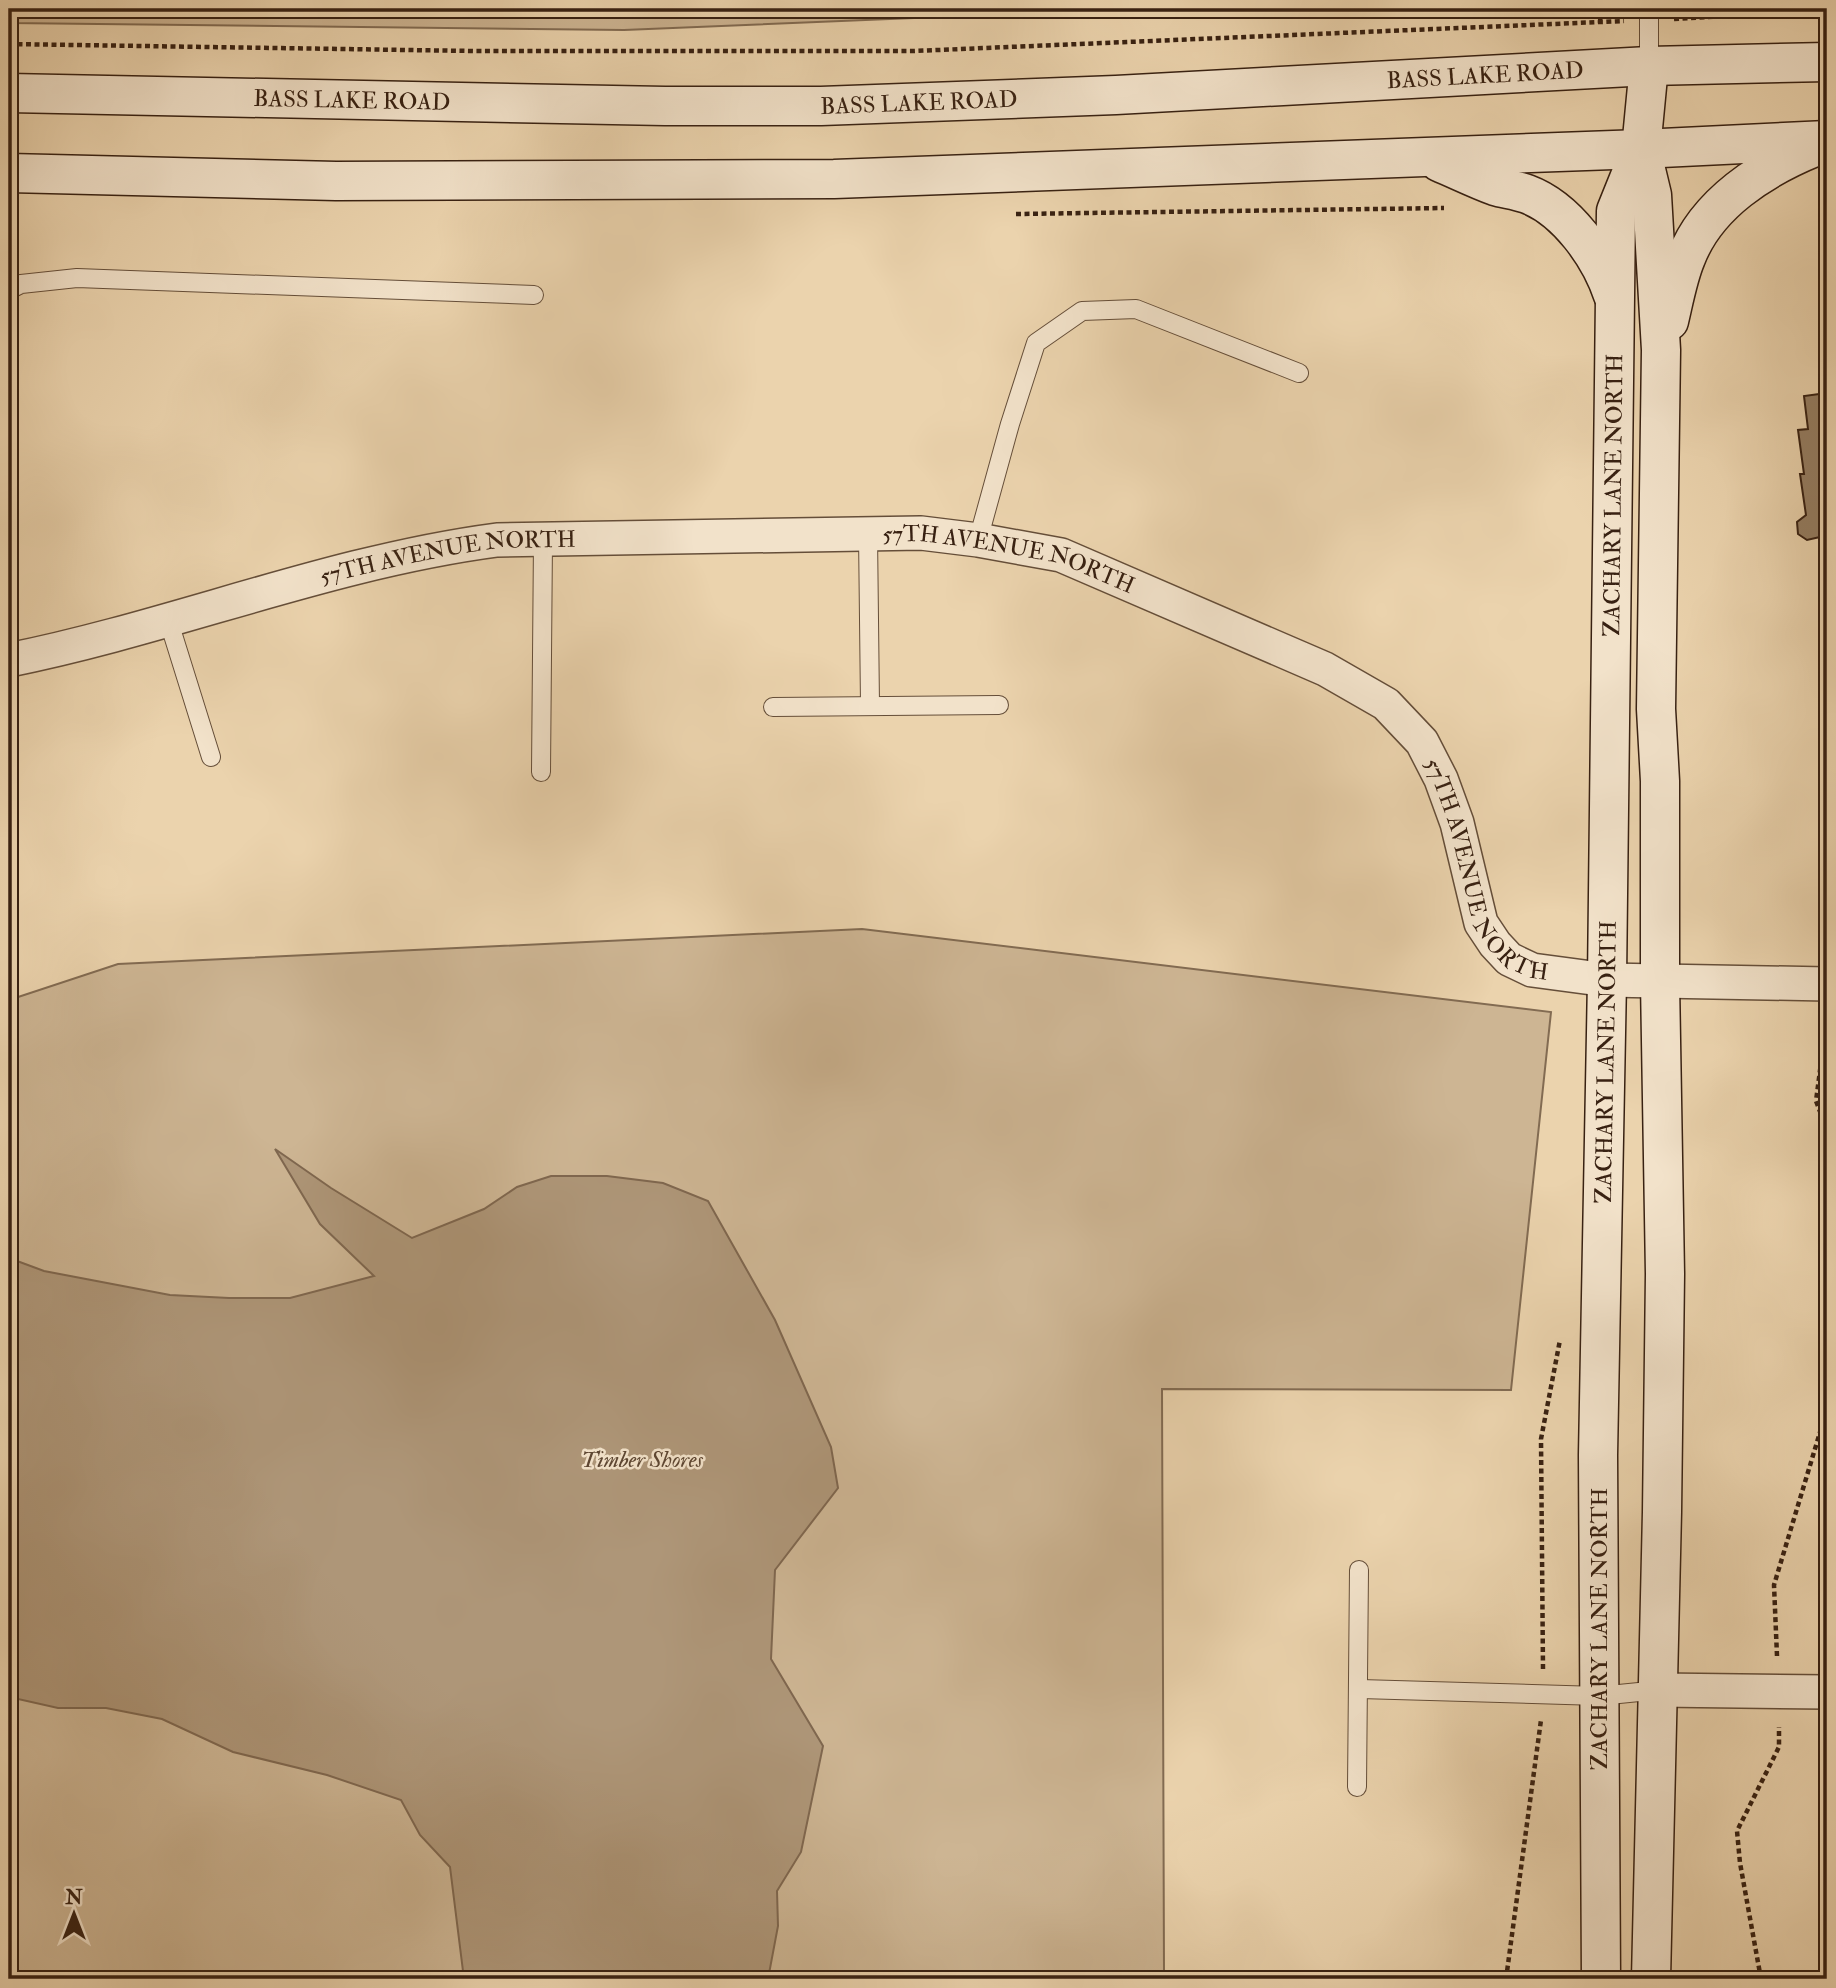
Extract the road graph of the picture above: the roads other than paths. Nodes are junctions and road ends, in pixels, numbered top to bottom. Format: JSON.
{"nodes":[{"id":1,"x":1649,"y":14,"type":"edge"},
{"id":2,"x":1827,"y":62,"type":"edge"},
{"id":3,"x":1648,"y":66,"type":"junction"},
{"id":4,"x":9,"y":93,"type":"edge"},
{"id":5,"x":1827,"y":141,"type":"edge"},
{"id":6,"x":1641,"y":149,"type":"junction"},
{"id":7,"x":1427,"y":157,"type":"junction"},
{"id":8,"x":9,"y":173,"type":"edge"},
{"id":9,"x":9,"y":290,"type":"edge"},
{"id":10,"x":534,"y":295,"type":"dead end"},
{"id":11,"x":1616,"y":303,"type":"junction"},
{"id":12,"x":1661,"y":350,"type":"junction"},
{"id":13,"x":1299,"y":373,"type":"dead end"},
{"id":14,"x":868,"y":534,"type":"junction"},
{"id":15,"x":543,"y":540,"type":"junction"},
{"id":16,"x":978,"y":540,"type":"junction"},
{"id":17,"x":168,"y":619,"type":"junction"},
{"id":18,"x":9,"y":660,"type":"edge"},
{"id":19,"x":870,"y":705,"type":"junction"},
{"id":20,"x":999,"y":705,"type":"dead end"},
{"id":21,"x":773,"y":707,"type":"dead end"},
{"id":22,"x":211,"y":757,"type":"dead end"},
{"id":23,"x":541,"y":772,"type":"dead end"},
{"id":24,"x":1607,"y":980,"type":"junction"},
{"id":25,"x":1660,"y":982,"type":"junction"},
{"id":26,"x":1827,"y":984,"type":"edge"},
{"id":27,"x":1359,"y":1570,"type":"dead end"},
{"id":28,"x":1360,"y":1689,"type":"junction"},
{"id":29,"x":1659,"y":1690,"type":"junction"},
{"id":30,"x":1827,"y":1692,"type":"edge"},
{"id":31,"x":1599,"y":1696,"type":"junction"},
{"id":32,"x":1357,"y":1787,"type":"dead end"},
{"id":33,"x":1601,"y":1979,"type":"edge"},
{"id":34,"x":1651,"y":1979,"type":"edge"}],
"edges":[{"from":1,"to":3,"type":"lane"},
{"from":2,"to":3,"type":"main road","name":"BASS LAKE ROAD"},
{"from":3,"to":4,"type":"main road","name":"BASS LAKE ROAD"},
{"from":3,"to":6,"type":"main road","name":"ZACHARY LANE NORTH"},
{"from":5,"to":6,"type":"main road"},
{"from":5,"to":12,"type":"main road"},
{"from":6,"to":7,"type":"main road"},
{"from":6,"to":11,"type":"main road","name":"ZACHARY LANE NORTH"},
{"from":6,"to":12,"type":"main road","name":"ZACHARY LANE NORTH"},
{"from":7,"to":8,"type":"main road"},
{"from":7,"to":11,"type":"main road"},
{"from":9,"to":10,"type":"lane"},
{"from":11,"to":24,"type":"main road","name":"ZACHARY LANE NORTH"},
{"from":12,"to":25,"type":"main road","name":"ZACHARY LANE NORTH"},
{"from":13,"to":16,"type":"lane"},
{"from":14,"to":15,"type":"street","name":"57TH AVENUE NORTH"},
{"from":14,"to":16,"type":"street","name":"57TH AVENUE NORTH"},
{"from":14,"to":19,"type":"lane"},
{"from":15,"to":17,"type":"street","name":"57TH AVENUE NORTH"},
{"from":15,"to":23,"type":"lane"},
{"from":16,"to":24,"type":"street","name":"57TH AVENUE NORTH"},
{"from":17,"to":18,"type":"street","name":"57TH AVENUE NORTH"},
{"from":17,"to":22,"type":"lane"},
{"from":19,"to":20,"type":"lane"},
{"from":19,"to":21,"type":"lane"},
{"from":24,"to":25,"type":"street","name":"57TH AVENUE NORTH"},
{"from":24,"to":31,"type":"main road","name":"ZACHARY LANE NORTH"},
{"from":25,"to":26,"type":"street","name":"57TH AVENUE NORTH"},
{"from":25,"to":29,"type":"main road","name":"ZACHARY LANE NORTH"},
{"from":27,"to":28,"type":"lane"},
{"from":28,"to":31,"type":"lane"},
{"from":28,"to":32,"type":"lane"},
{"from":29,"to":30,"type":"street"},
{"from":29,"to":31,"type":"lane"},
{"from":29,"to":34,"type":"main road","name":"ZACHARY LANE NORTH"},
{"from":31,"to":33,"type":"main road","name":"ZACHARY LANE NORTH"}]}
